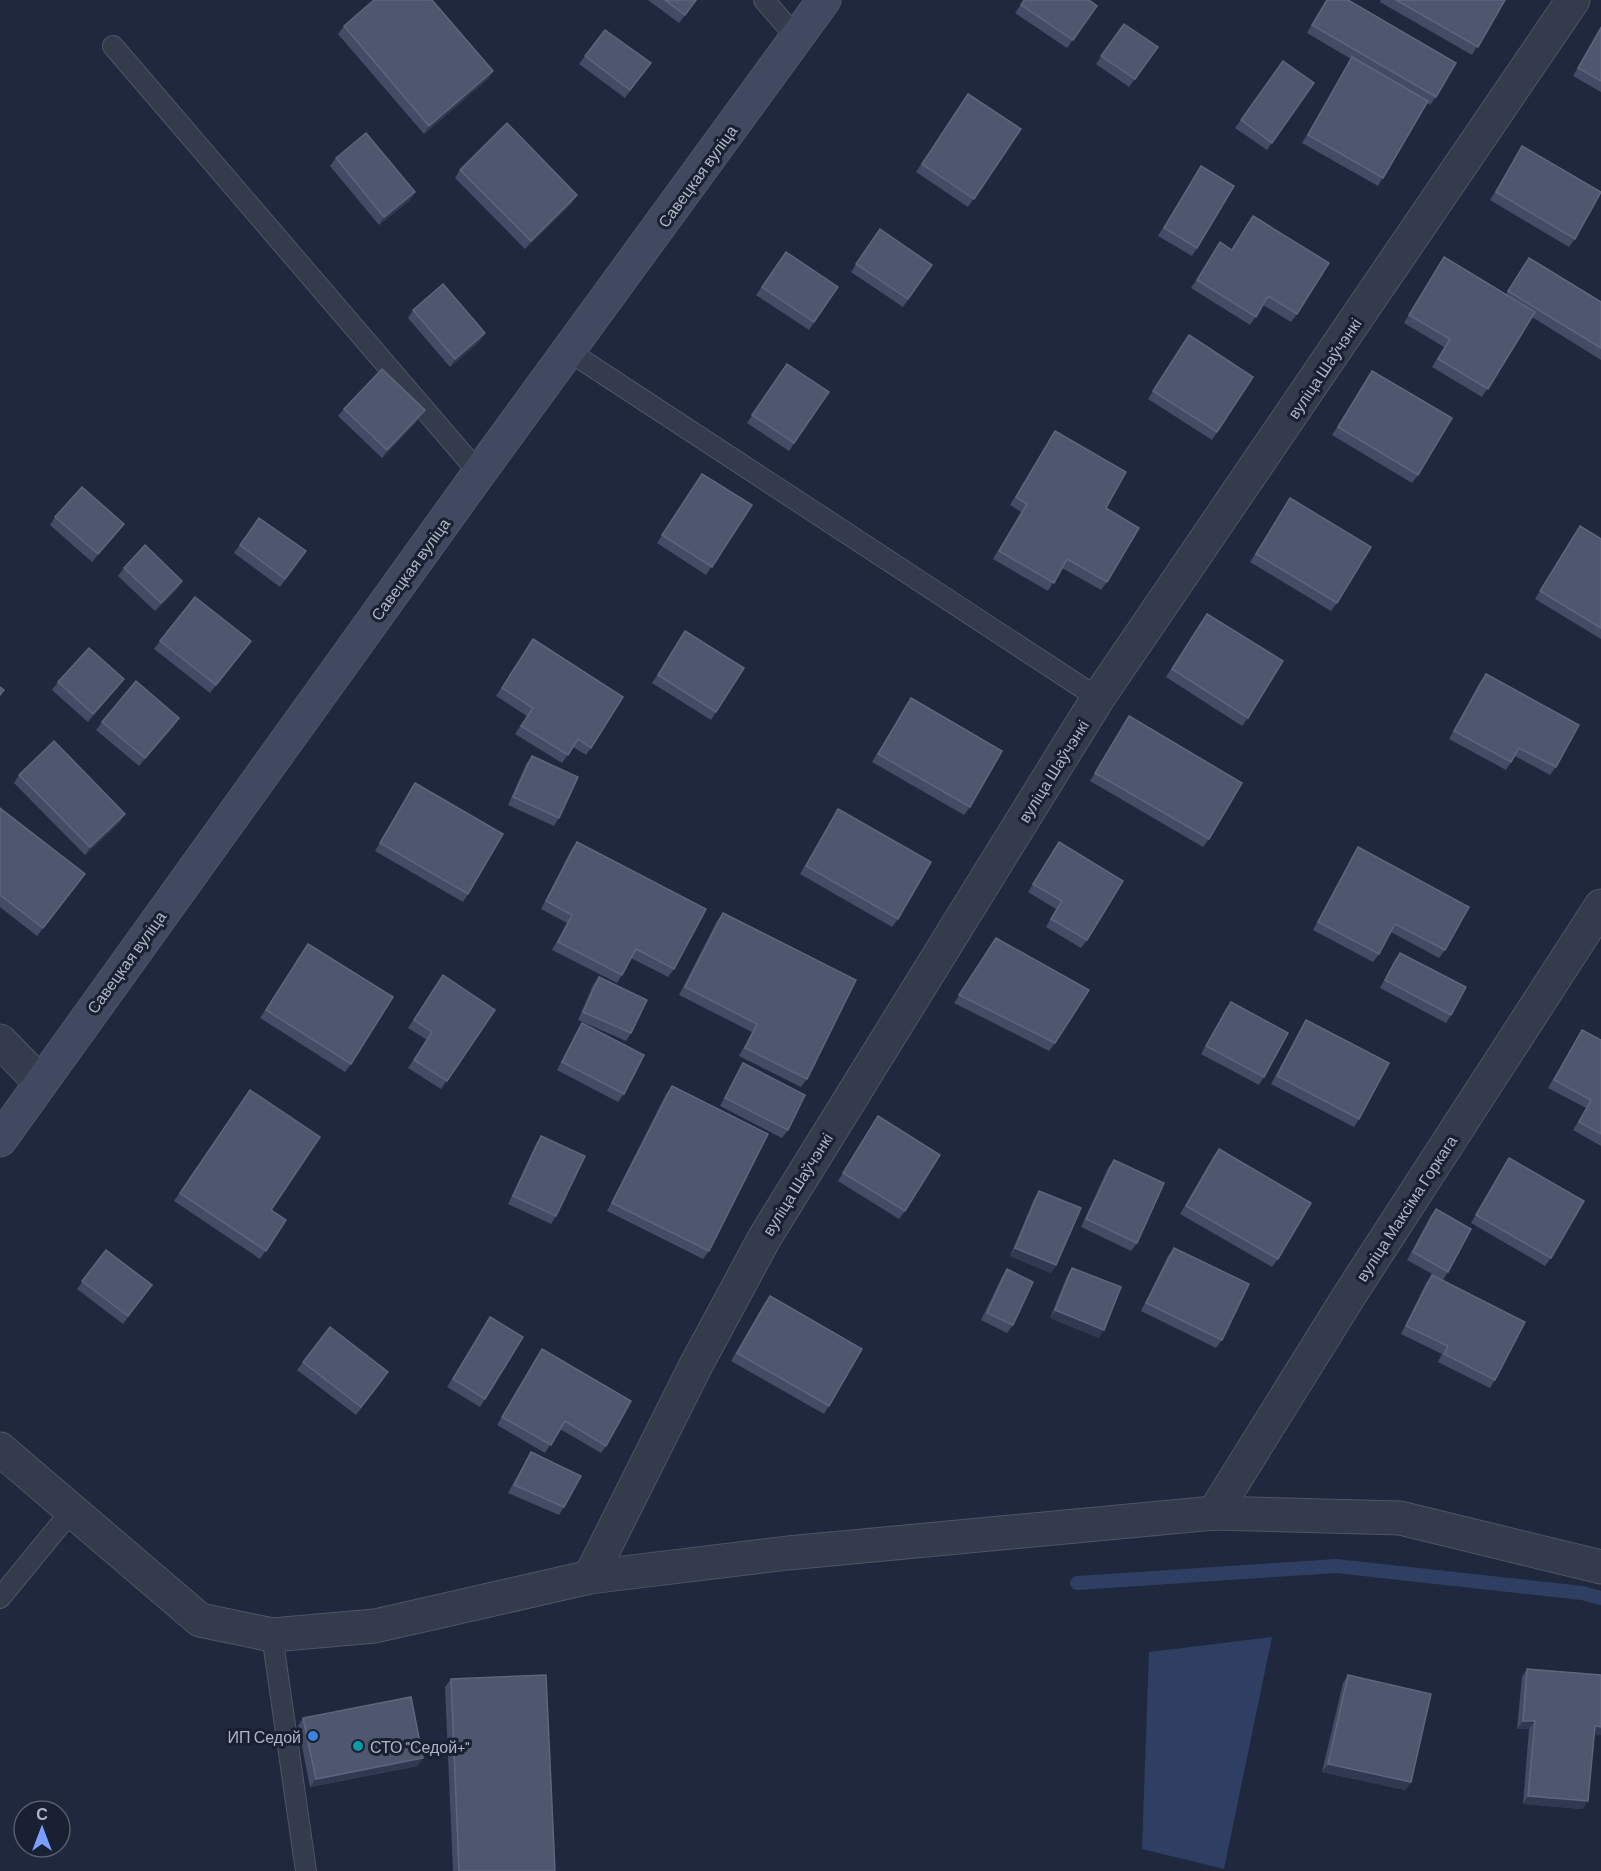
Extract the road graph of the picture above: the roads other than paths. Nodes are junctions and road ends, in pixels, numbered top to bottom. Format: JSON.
{"nodes":[{"id":1,"x":764,"y":0,"type":"edge"},
{"id":2,"x":824,"y":0,"type":"edge"},
{"id":3,"x":1574,"y":0,"type":"edge"},
{"id":4,"x":797,"y":38,"type":"junction"},
{"id":5,"x":113,"y":46,"type":"dead end"},
{"id":6,"x":570,"y":352,"type":"junction"},
{"id":7,"x":479,"y":473,"type":"junction"},
{"id":8,"x":1098,"y":698,"type":"junction"},
{"id":9,"x":1601,"y":906,"type":"edge"},
{"id":10,"x":0,"y":1041,"type":"edge"},
{"id":11,"x":39,"y":1081,"type":"junction"},
{"id":12,"x":0,"y":1140,"type":"edge"},
{"id":13,"x":0,"y":1449,"type":"edge"},
{"id":14,"x":73,"y":1509,"type":"junction"},
{"id":15,"x":1214,"y":1514,"type":"junction"},
{"id":16,"x":1601,"y":1567,"type":"edge"},
{"id":17,"x":590,"y":1577,"type":"junction"},
{"id":18,"x":0,"y":1598,"type":"edge"},
{"id":19,"x":272,"y":1635,"type":"junction"},
{"id":20,"x":306,"y":1871,"type":"edge"}],
"edges":[{"from":1,"to":4,"type":"lane"},
{"from":2,"to":4,"type":"main road","name":"Савецкая вуліца"},
{"from":3,"to":8,"type":"street","name":"вуліца Шаўчэнкі"},
{"from":4,"to":6,"type":"main road","name":"Савецкая вуліца"},
{"from":5,"to":7,"type":"lane"},
{"from":6,"to":7,"type":"main road","name":"Савецкая вуліца"},
{"from":6,"to":8,"type":"lane"},
{"from":7,"to":11,"type":"main road","name":"Савецкая вуліца"},
{"from":8,"to":17,"type":"street","name":"вуліца Шаўчэнкі"},
{"from":9,"to":15,"type":"street","name":"вуліца Максіма Горкага"},
{"from":10,"to":11,"type":"street"},
{"from":11,"to":12,"type":"main road","name":"Савецкая вуліца"},
{"from":13,"to":14,"type":"street"},
{"from":14,"to":18,"type":"lane"},
{"from":14,"to":19,"type":"street"},
{"from":15,"to":16,"type":"street"},
{"from":15,"to":17,"type":"street"},
{"from":17,"to":19,"type":"street"},
{"from":19,"to":20,"type":"lane"}]}
